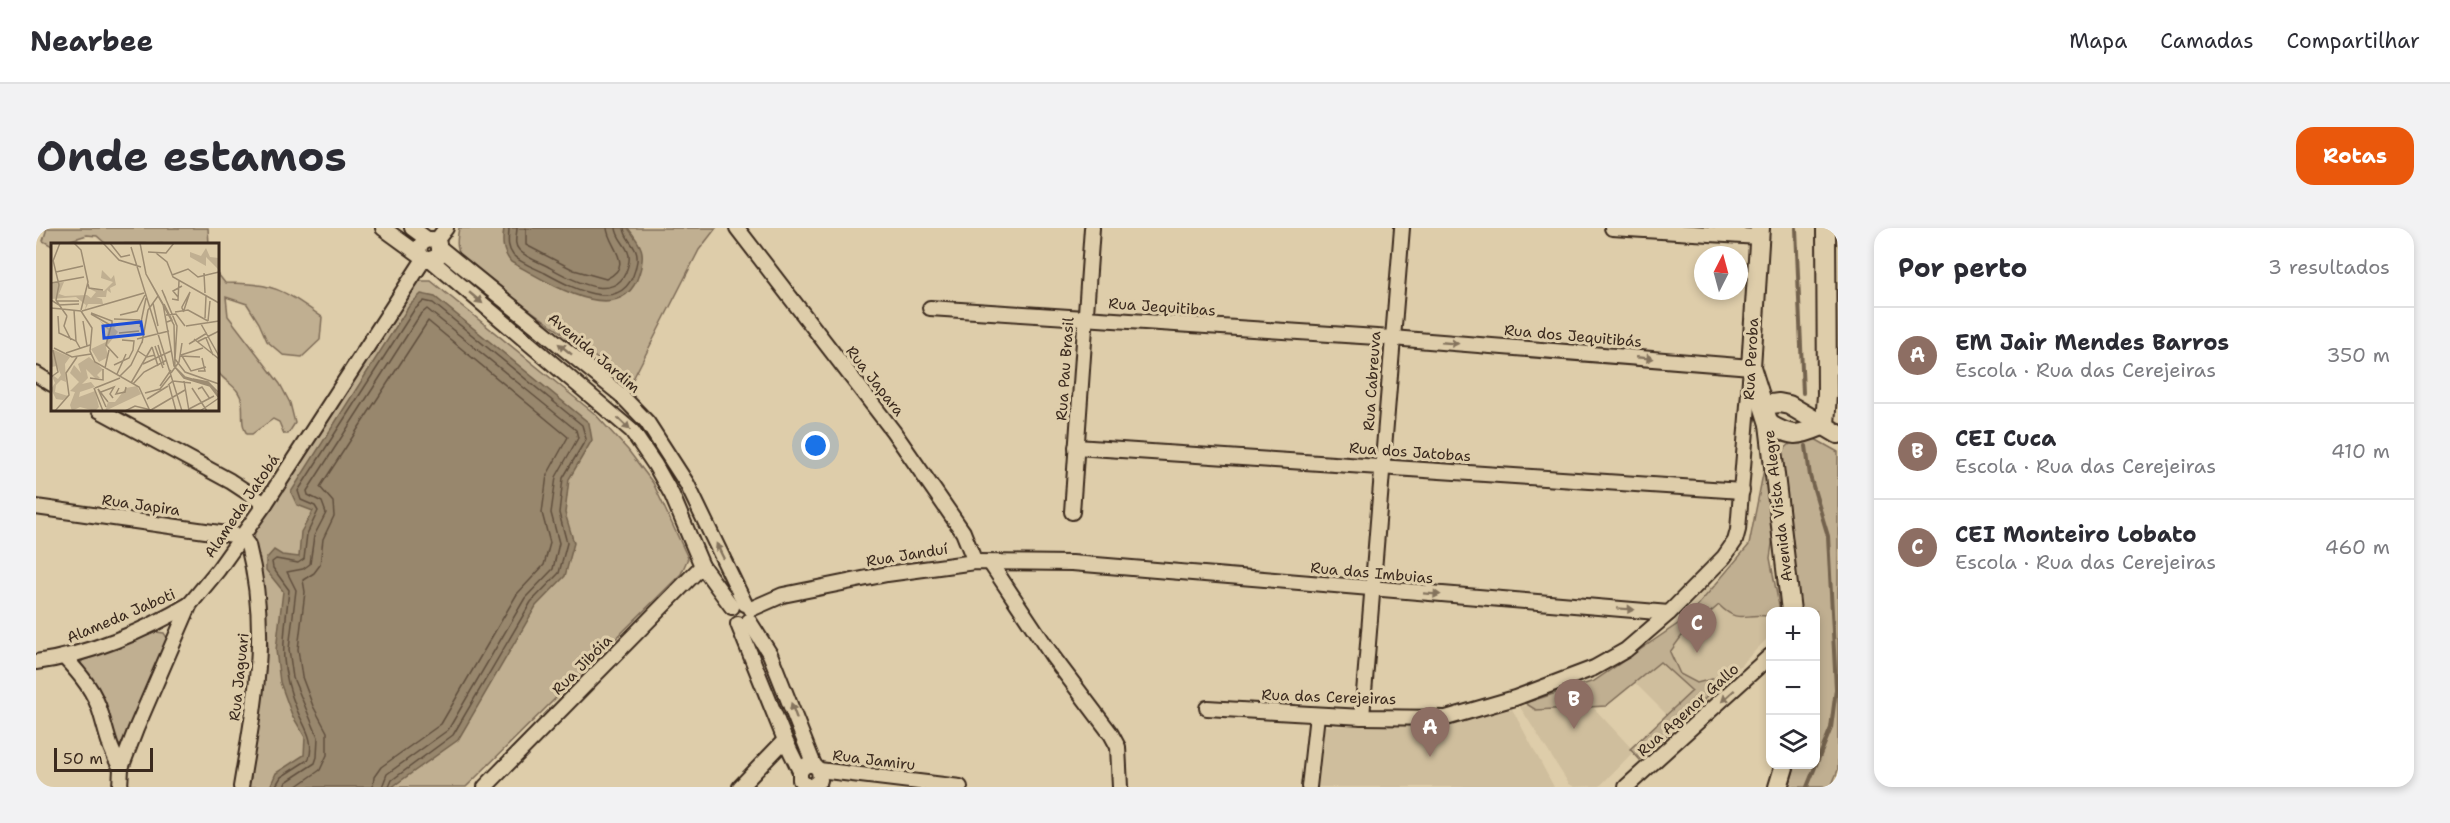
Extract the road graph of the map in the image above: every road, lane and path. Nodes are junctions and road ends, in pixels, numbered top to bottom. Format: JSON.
{"nodes":[{"id":1,"x":382,"y":228,"type":"edge"},
{"id":2,"x":412,"y":228,"type":"edge"},
{"id":3,"x":446,"y":228,"type":"edge"},
{"id":4,"x":737,"y":228,"type":"edge"},
{"id":5,"x":1092,"y":228,"type":"edge"},
{"id":6,"x":1402,"y":228,"type":"edge"},
{"id":7,"x":1612,"y":228,"type":"edge"},
{"id":8,"x":1826,"y":228,"type":"edge"},
{"id":9,"x":1760,"y":233,"type":"edge"},
{"id":10,"x":435,"y":243,"type":"junction"},
{"id":11,"x":425,"y":258,"type":"junction"},
{"id":12,"x":930,"y":308,"type":"dead end"},
{"id":13,"x":1085,"y":319,"type":"junction"},
{"id":14,"x":1392,"y":338,"type":"junction"},
{"id":15,"x":1751,"y":367,"type":"junction"},
{"id":16,"x":36,"y":374,"type":"edge"},
{"id":17,"x":51,"y":383,"type":"edge"},
{"id":18,"x":1756,"y":407,"type":"junction"},
{"id":19,"x":101,"y":411,"type":"edge"},
{"id":20,"x":1769,"y":424,"type":"junction"},
{"id":21,"x":1831,"y":430,"type":"edge"},
{"id":22,"x":1076,"y":447,"type":"junction"},
{"id":23,"x":1383,"y":467,"type":"junction"},
{"id":24,"x":1742,"y":490,"type":"junction"},
{"id":25,"x":265,"y":504,"type":"junction"},
{"id":26,"x":36,"y":507,"type":"edge"},
{"id":27,"x":1072,"y":512,"type":"dead end"},
{"id":28,"x":241,"y":536,"type":"junction"},
{"id":29,"x":975,"y":562,"type":"junction"},
{"id":30,"x":1072,"y":563,"type":"joint"},
{"id":31,"x":991,"y":564,"type":"junction"},
{"id":32,"x":702,"y":566,"type":"junction"},
{"id":33,"x":1374,"y":590,"type":"junction"},
{"id":34,"x":190,"y":604,"type":"junction"},
{"id":35,"x":1790,"y":607,"type":"edge"},
{"id":36,"x":743,"y":613,"type":"junction"},
{"id":37,"x":1669,"y":613,"type":"junction"},
{"id":38,"x":65,"y":658,"type":"junction"},
{"id":39,"x":1766,"y":660,"type":"edge"},
{"id":40,"x":36,"y":663,"type":"edge"},
{"id":41,"x":1207,"y":708,"type":"dead end"},
{"id":42,"x":1317,"y":715,"type":"junction"},
{"id":43,"x":1362,"y":717,"type":"junction"},
{"id":44,"x":785,"y":740,"type":"junction"},
{"id":45,"x":122,"y":768,"type":"junction"},
{"id":46,"x":1784,"y":769,"type":"edge"},
{"id":47,"x":800,"y":771,"type":"junction"},
{"id":48,"x":819,"y":776,"type":"edge"},
{"id":49,"x":1636,"y":784,"type":"edge"},
{"id":50,"x":120,"y":787,"type":"edge"},
{"id":51,"x":241,"y":787,"type":"edge"},
{"id":52,"x":485,"y":787,"type":"edge"},
{"id":53,"x":740,"y":787,"type":"edge"},
{"id":54,"x":807,"y":787,"type":"edge"},
{"id":55,"x":960,"y":787,"type":"edge"},
{"id":56,"x":1120,"y":787,"type":"edge"},
{"id":57,"x":1309,"y":787,"type":"edge"},
{"id":58,"x":1778,"y":787,"type":"edge"}],
"edges":[{"from":1,"to":11,"type":"street","name":"Avenida Jardim"},
{"from":2,"to":10,"type":"street","name":"Avenida Jardim"},
{"from":3,"to":10,"type":"street"},
{"from":4,"to":29,"type":"street","name":"Rua Japara"},
{"from":5,"to":13,"type":"street","name":"Rua Pau Brasil"},
{"from":6,"to":14,"type":"street","name":"Rua Cabreuva"},
{"from":7,"to":9,"type":"street"},
{"from":8,"to":21,"type":"street"},
{"from":9,"to":15,"type":"street","name":"Rua Peroba"},
{"from":10,"to":11,"type":"street","name":"Alameda Jatobá"},
{"from":36,"to":10,"type":"street","name":"Avenida Jardim","one_way":true},
{"from":11,"to":25,"type":"street","name":"Alameda Jatobá"},
{"from":11,"to":32,"type":"street","name":"Avenida Jardim","one_way":true},
{"from":12,"to":13,"type":"street","name":"Rua Jequitibas"},
{"from":13,"to":14,"type":"street","name":"Rua Jequitibas"},
{"from":13,"to":22,"type":"street","name":"Rua Pau Brasil"},
{"from":14,"to":15,"type":"street","name":"Rua dos Jequitibás","one_way":true},
{"from":14,"to":23,"type":"street","name":"Rua Cabreuva"},
{"from":15,"to":18,"type":"street","name":"Avenida Vista Alegre"},
{"from":16,"to":17,"type":"street"},
{"from":18,"to":20,"type":"street","name":"Avenida Vista Alegre"},
{"from":18,"to":21,"type":"street"},
{"from":18,"to":24,"type":"street","name":"Rua Peroba"},
{"from":19,"to":25,"type":"street"},
{"from":20,"to":21,"type":"street"},
{"from":20,"to":35,"type":"street","name":"Avenida Vista Alegre"},
{"from":22,"to":23,"type":"street","name":"Rua dos Jatobas"},
{"from":22,"to":27,"type":"street","name":"Rua Pau Brasil"},
{"from":23,"to":24,"type":"street","name":"Rua dos Jatobas"},
{"from":23,"to":33,"type":"street","name":"Rua Cabreuva"},
{"from":24,"to":37,"type":"street","name":"Rua das Cerejeiras"},
{"from":25,"to":28,"type":"street","name":"Alameda Jatobá"},
{"from":26,"to":28,"type":"street","name":"Rua Japira"},
{"from":28,"to":34,"type":"street","name":"Alameda Jatobá"},
{"from":28,"to":51,"type":"street","name":"Rua Jaguari"},
{"from":29,"to":31,"type":"street","name":"Rua Janduí"},
{"from":29,"to":36,"type":"street","name":"Rua Janduí"},
{"from":30,"to":31,"type":"street","name":"Rua Janduí"},
{"from":30,"to":33,"type":"street","name":"Rua das Imbuias"},
{"from":31,"to":56,"type":"street"},
{"from":32,"to":36,"type":"street","name":"Avenida Jardim"},
{"from":32,"to":52,"type":"street","name":"Rua Jibóia"},
{"from":33,"to":37,"type":"street","name":"Rua das Imbuias","one_way":true},
{"from":33,"to":43,"type":"street","name":"Rua Cabreuva"},
{"from":34,"to":38,"type":"street","name":"Alameda Jaboti"},
{"from":34,"to":45,"type":"street","name":"Alameda Jatobá"},
{"from":36,"to":44,"type":"street","name":"Avenida Jardim"},
{"from":48,"to":36,"type":"street","name":"Avenida Jardim","one_way":true},
{"from":37,"to":43,"type":"street","name":"Rua das Cerejeiras"},
{"from":38,"to":40,"type":"street","name":"Alameda Jaboti"},
{"from":38,"to":45,"type":"street","name":"Alameda Jaboti"},
{"from":39,"to":49,"type":"street","name":"Rua Agenor Gallo","one_way":true},
{"from":41,"to":42,"type":"street","name":"Rua das Cerejeiras"},
{"from":42,"to":43,"type":"street","name":"Rua das Cerejeiras"},
{"from":42,"to":57,"type":"street"},
{"from":44,"to":47,"type":"street","name":"Avenida Jardim"},
{"from":44,"to":53,"type":"street"},
{"from":45,"to":50,"type":"street","name":"Alameda Jatobá"},
{"from":46,"to":58,"type":"street"},
{"from":47,"to":48,"type":"street"},
{"from":47,"to":54,"type":"street"},
{"from":48,"to":54,"type":"street"},
{"from":48,"to":55,"type":"street","name":"Rua Jamiru"}]}
